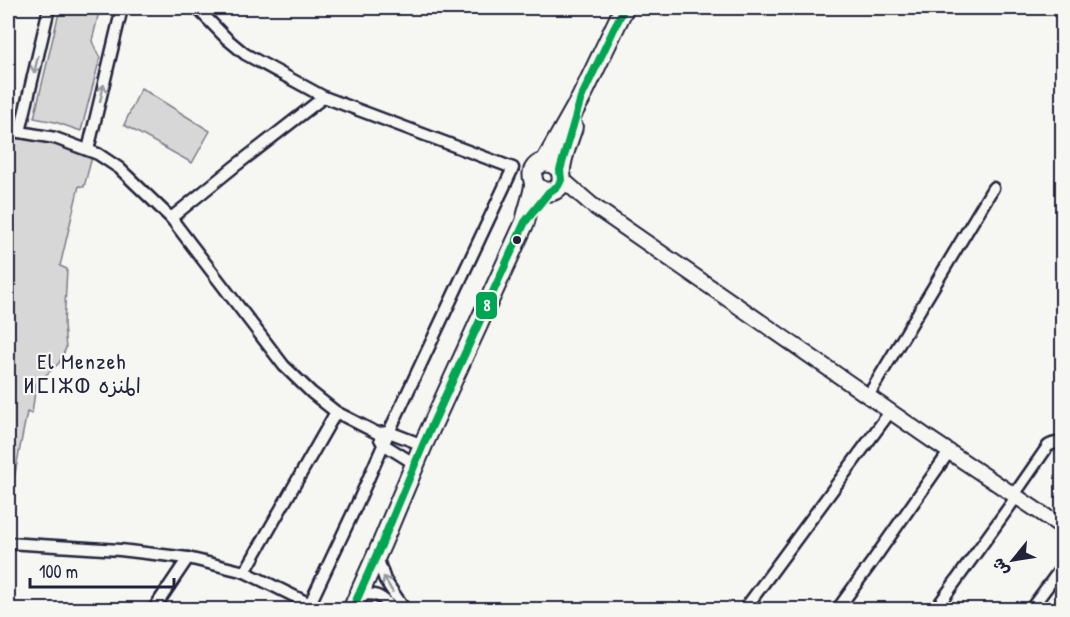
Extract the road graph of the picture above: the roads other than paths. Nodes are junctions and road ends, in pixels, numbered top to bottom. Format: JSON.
{"nodes":[{"id":1,"x":49,"y":8,"type":"edge"},
{"id":2,"x":122,"y":8,"type":"edge"},
{"id":3,"x":196,"y":8,"type":"edge"},
{"id":4,"x":624,"y":8,"type":"edge"},
{"id":5,"x":324,"y":97,"type":"junction"},
{"id":6,"x":8,"y":132,"type":"edge"},
{"id":7,"x":20,"y":132,"type":"junction"},
{"id":8,"x":88,"y":150,"type":"junction"},
{"id":9,"x":513,"y":168,"type":"junction"},
{"id":10,"x":548,"y":179,"type":"junction"},
{"id":11,"x":993,"y":188,"type":"dead end"},
{"id":12,"x":171,"y":218,"type":"junction"},
{"id":13,"x":868,"y":396,"type":"junction"},
{"id":14,"x":336,"y":412,"type":"junction"},
{"id":15,"x":891,"y":412,"type":"junction"},
{"id":16,"x":383,"y":433,"type":"junction"},
{"id":17,"x":383,"y":444,"type":"junction"},
{"id":18,"x":423,"y":445,"type":"junction"},
{"id":19,"x":1062,"y":446,"type":"edge"},
{"id":20,"x":950,"y":452,"type":"junction"},
{"id":21,"x":415,"y":464,"type":"junction"},
{"id":22,"x":1015,"y":496,"type":"junction"},
{"id":23,"x":1062,"y":527,"type":"edge"},
{"id":24,"x":8,"y":543,"type":"edge"},
{"id":25,"x":377,"y":556,"type":"junction"},
{"id":26,"x":188,"y":558,"type":"junction"},
{"id":27,"x":1062,"y":567,"type":"edge"},
{"id":28,"x":245,"y":572,"type":"junction"},
{"id":29,"x":358,"y":604,"type":"edge"},
{"id":30,"x":308,"y":607,"type":"edge"},
{"id":31,"x":398,"y":608,"type":"edge"},
{"id":32,"x":153,"y":609,"type":"edge"},
{"id":33,"x":744,"y":609,"type":"edge"},
{"id":34,"x":837,"y":609,"type":"edge"},
{"id":35,"x":935,"y":609,"type":"edge"},
{"id":36,"x":1030,"y":609,"type":"edge"}],
"edges":[{"from":1,"to":7,"type":"street","one_way":true},
{"from":8,"to":2,"type":"street","one_way":true},
{"from":3,"to":5,"type":"street"},
{"from":4,"to":10,"type":"main road"},
{"from":5,"to":9,"type":"street"},
{"from":5,"to":12,"type":"street"},
{"from":6,"to":7,"type":"street"},
{"from":7,"to":8,"type":"street"},
{"from":8,"to":12,"type":"street"},
{"from":9,"to":10,"type":"street"},
{"from":9,"to":16,"type":"street"},
{"from":10,"to":13,"type":"street"},
{"from":10,"to":18,"type":"main road"},
{"from":11,"to":13,"type":"street"},
{"from":12,"to":14,"type":"street"},
{"from":13,"to":15,"type":"street"},
{"from":14,"to":16,"type":"street"},
{"from":14,"to":28,"type":"street"},
{"from":15,"to":20,"type":"street"},
{"from":15,"to":33,"type":"street"},
{"from":16,"to":17,"type":"street"},
{"from":16,"to":18,"type":"street"},
{"from":17,"to":21,"type":"street"},
{"from":17,"to":30,"type":"street"},
{"from":18,"to":21,"type":"main road"},
{"from":19,"to":22,"type":"street"},
{"from":20,"to":22,"type":"street"},
{"from":20,"to":34,"type":"street"},
{"from":21,"to":25,"type":"main road"},
{"from":22,"to":23,"type":"street"},
{"from":22,"to":35,"type":"street"},
{"from":24,"to":26,"type":"street"},
{"from":25,"to":29,"type":"main road"},
{"from":31,"to":25,"type":"street","one_way":true},
{"from":26,"to":28,"type":"street"},
{"from":26,"to":32,"type":"street"},
{"from":27,"to":36,"type":"street"},
{"from":28,"to":30,"type":"street"},
{"from":29,"to":31,"type":"street"}]}
